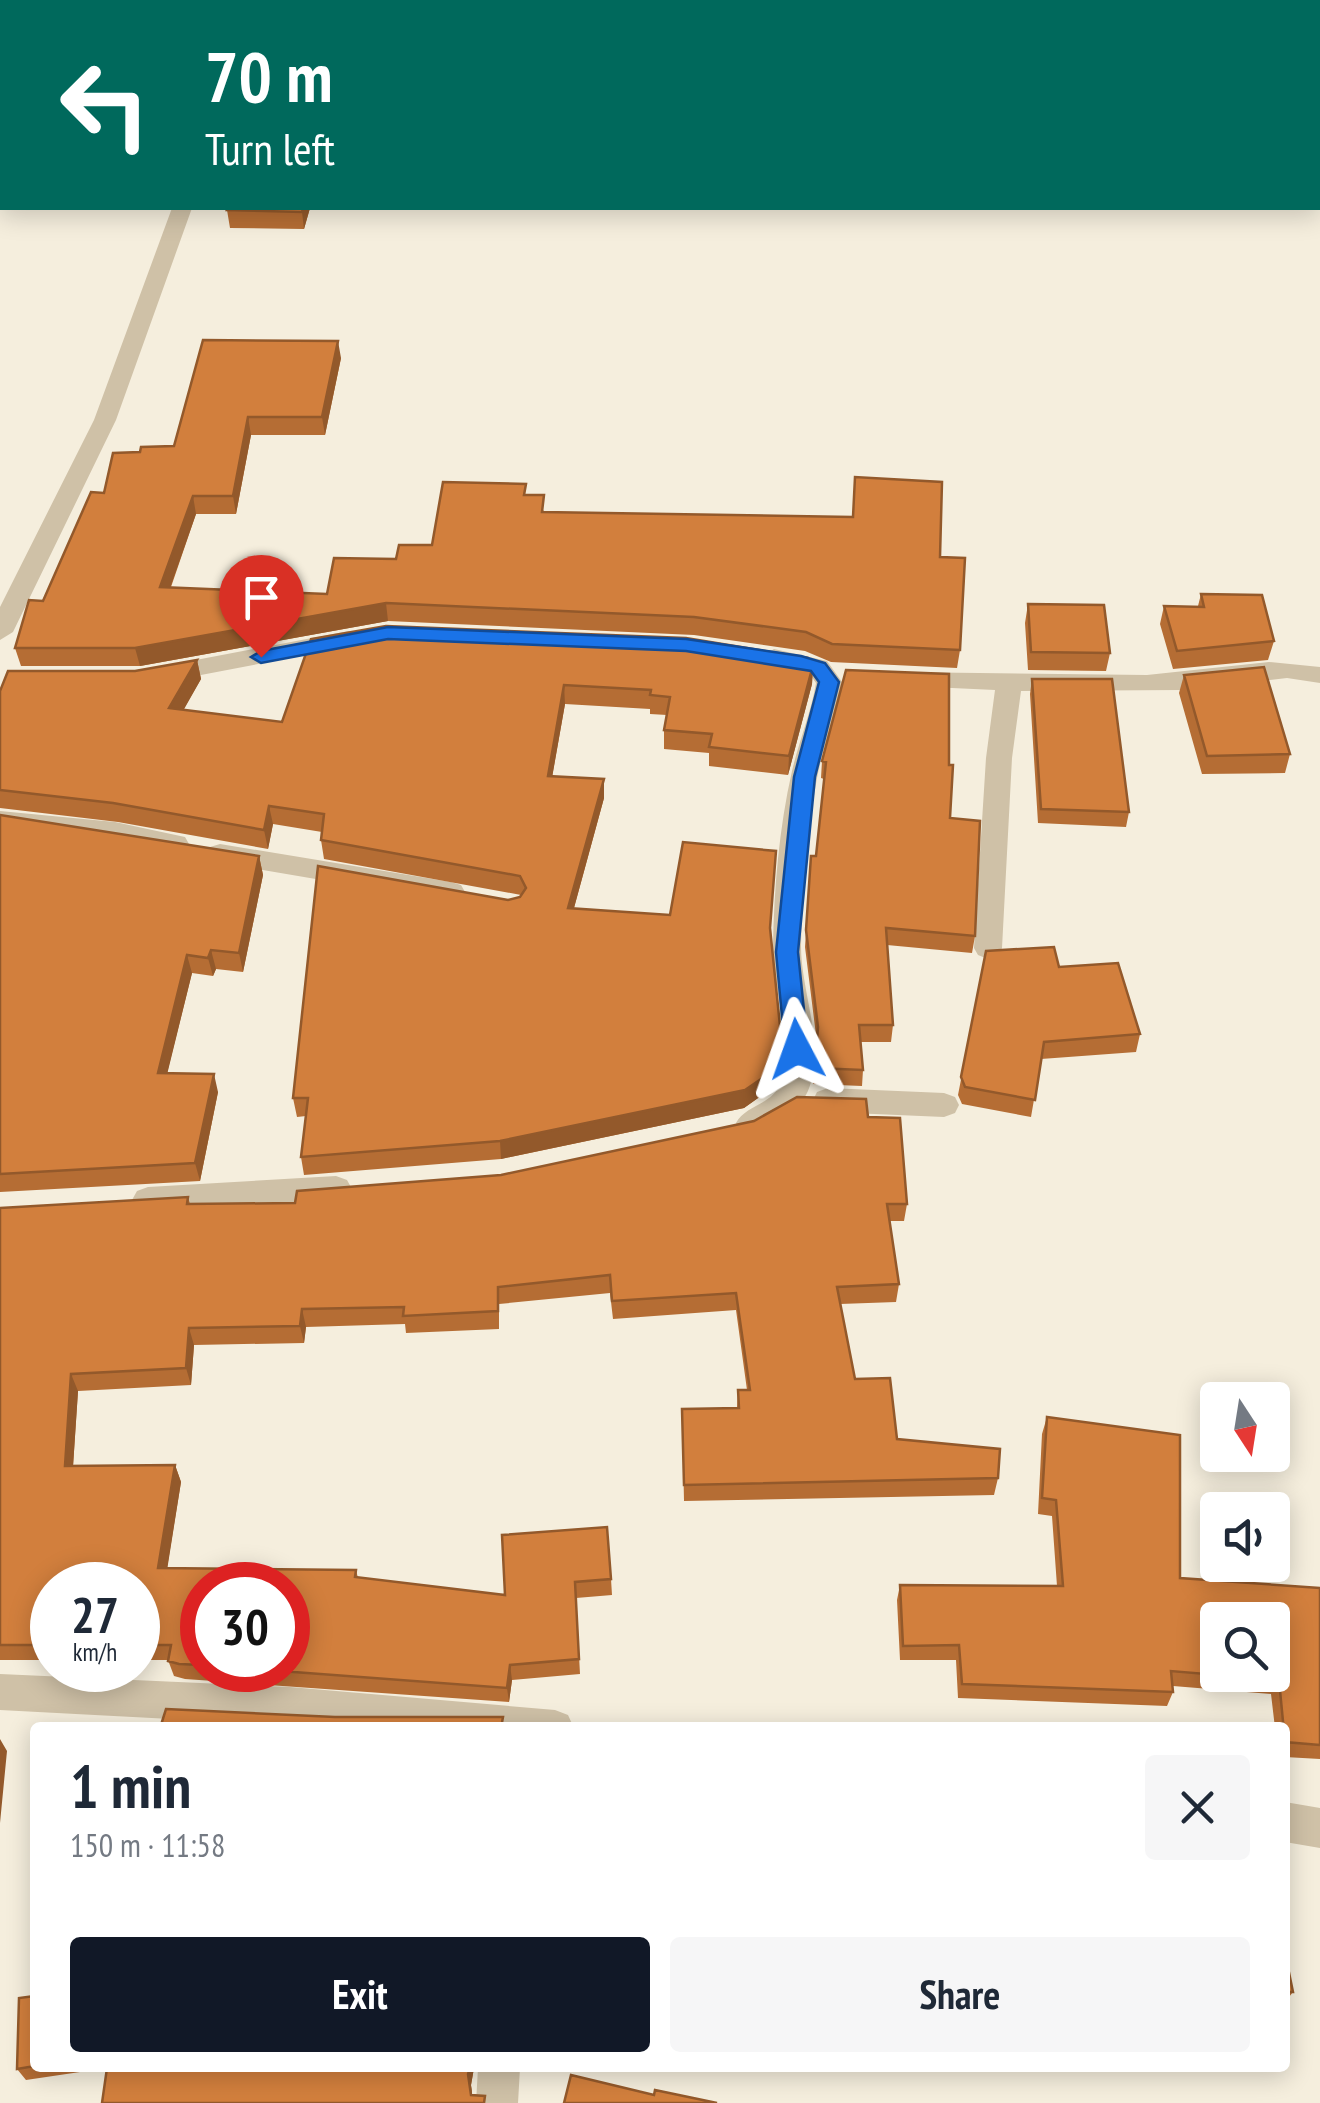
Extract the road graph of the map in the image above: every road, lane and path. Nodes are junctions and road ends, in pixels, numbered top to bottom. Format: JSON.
{"nodes":[{"id":1,"x":181,"y":210,"type":"edge"},
{"id":2,"x":0,"y":632,"type":"edge"},
{"id":3,"x":369,"y":636,"type":"edge"},
{"id":4,"x":740,"y":652,"type":"edge"},
{"id":5,"x":826,"y":674,"type":"junction"},
{"id":6,"x":1320,"y":676,"type":"edge"},
{"id":7,"x":123,"y":678,"type":"edge"},
{"id":8,"x":1009,"y":682,"type":"junction"},
{"id":9,"x":0,"y":820,"type":"edge"},
{"id":10,"x":478,"y":897,"type":"edge"},
{"id":11,"x":988,"y":948,"type":"edge"},
{"id":12,"x":790,"y":1099,"type":"junction"},
{"id":13,"x":944,"y":1105,"type":"dead end"},
{"id":14,"x":715,"y":1132,"type":"edge"},
{"id":15,"x":371,"y":1188,"type":"edge"},
{"id":16,"x":116,"y":1202,"type":"edge"},
{"id":17,"x":0,"y":1692,"type":"edge"},
{"id":18,"x":470,"y":1722,"type":"edge"},
{"id":19,"x":1290,"y":1823,"type":"edge"},
{"id":20,"x":1320,"y":1828,"type":"edge"},
{"id":21,"x":500,"y":2072,"type":"edge"},
{"id":22,"x":497,"y":2103,"type":"edge"}],
"edges":[{"from":1,"to":2,"type":"street"},
{"from":3,"to":7,"type":"street"},
{"from":4,"to":5,"type":"street"},
{"from":5,"to":8,"type":"street"},
{"from":5,"to":12,"type":"street"},
{"from":6,"to":8,"type":"street"},
{"from":8,"to":11,"type":"street"},
{"from":9,"to":10,"type":"street"},
{"from":12,"to":13,"type":"street"},
{"from":12,"to":14,"type":"street"},
{"from":15,"to":16,"type":"street"},
{"from":17,"to":18,"type":"street"},
{"from":19,"to":20,"type":"street"},
{"from":21,"to":22,"type":"street"}]}
